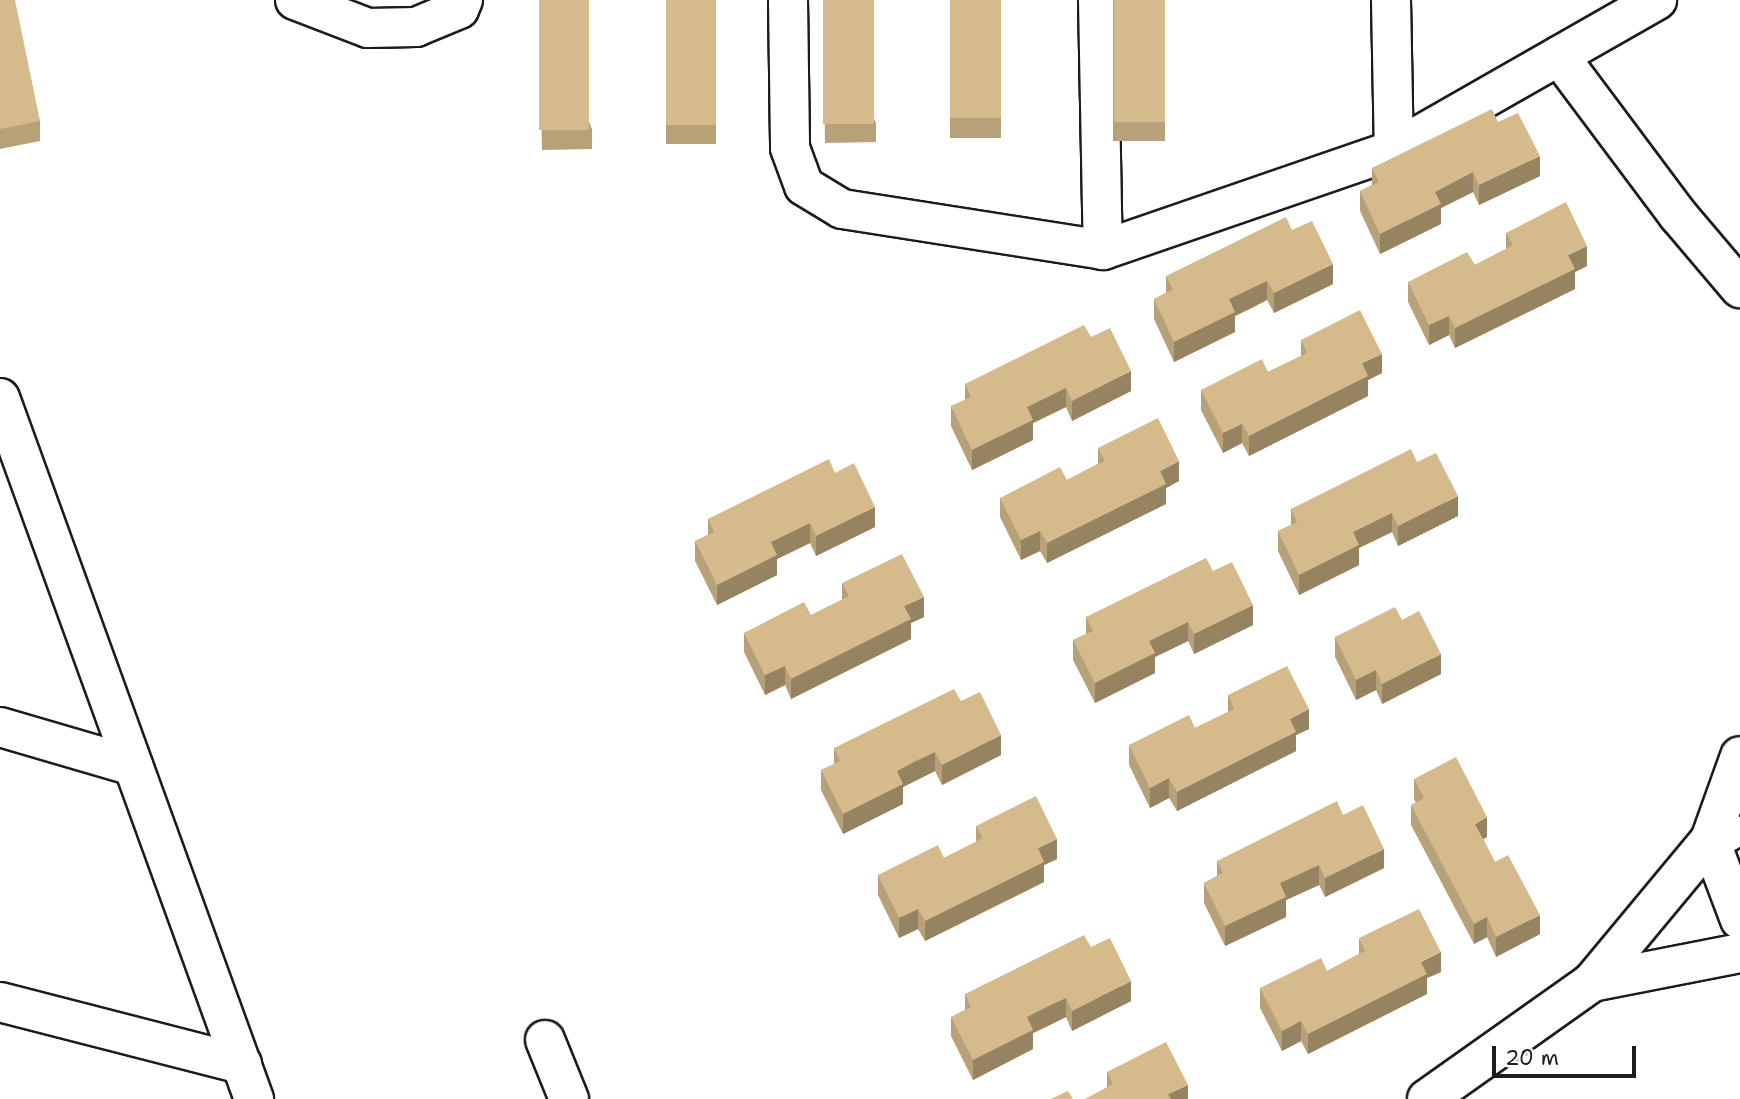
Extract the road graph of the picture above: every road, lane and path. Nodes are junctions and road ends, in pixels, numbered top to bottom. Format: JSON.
{"nodes":[{"id":1,"x":295,"y":0,"type":"edge"},
{"id":2,"x":463,"y":0,"type":"edge"},
{"id":3,"x":788,"y":0,"type":"edge"},
{"id":4,"x":1098,"y":0,"type":"edge"},
{"id":5,"x":1391,"y":0,"type":"edge"},
{"id":6,"x":1657,"y":0,"type":"edge"},
{"id":7,"x":1621,"y":10,"type":"edge"},
{"id":8,"x":1559,"y":56,"type":"junction"},
{"id":9,"x":1394,"y":150,"type":"junction"},
{"id":10,"x":1103,"y":250,"type":"junction"},
{"id":11,"x":1740,"y":288,"type":"edge"},
{"id":12,"x":0,"y":399,"type":"edge"},
{"id":13,"x":0,"y":727,"type":"edge"},
{"id":14,"x":1740,"y":756,"type":"edge"},
{"id":15,"x":133,"y":766,"type":"junction"},
{"id":16,"x":1725,"y":834,"type":"edge"},
{"id":17,"x":1740,"y":920,"type":"edge"},
{"id":18,"x":1740,"y":953,"type":"edge"},
{"id":19,"x":1592,"y":982,"type":"junction"},
{"id":20,"x":0,"y":1002,"type":"edge"},
{"id":21,"x":545,"y":1040,"type":"dead end"},
{"id":22,"x":248,"y":1082,"type":"edge"},
{"id":23,"x":569,"y":1099,"type":"edge"},
{"id":24,"x":1427,"y":1099,"type":"edge"}],
"edges":[{"from":1,"to":2,"type":"street"},
{"from":3,"to":10,"type":"street"},
{"from":4,"to":10,"type":"street"},
{"from":5,"to":9,"type":"street"},
{"from":6,"to":7,"type":"street"},
{"from":7,"to":8,"type":"street"},
{"from":8,"to":9,"type":"street"},
{"from":8,"to":11,"type":"street"},
{"from":9,"to":10,"type":"street"},
{"from":12,"to":15,"type":"street"},
{"from":13,"to":15,"type":"street"},
{"from":14,"to":16,"type":"street"},
{"from":15,"to":22,"type":"street"},
{"from":16,"to":17,"type":"street"},
{"from":16,"to":19,"type":"street"},
{"from":18,"to":19,"type":"street"},
{"from":19,"to":24,"type":"street"},
{"from":20,"to":22,"type":"street"},
{"from":21,"to":23,"type":"street"}]}
